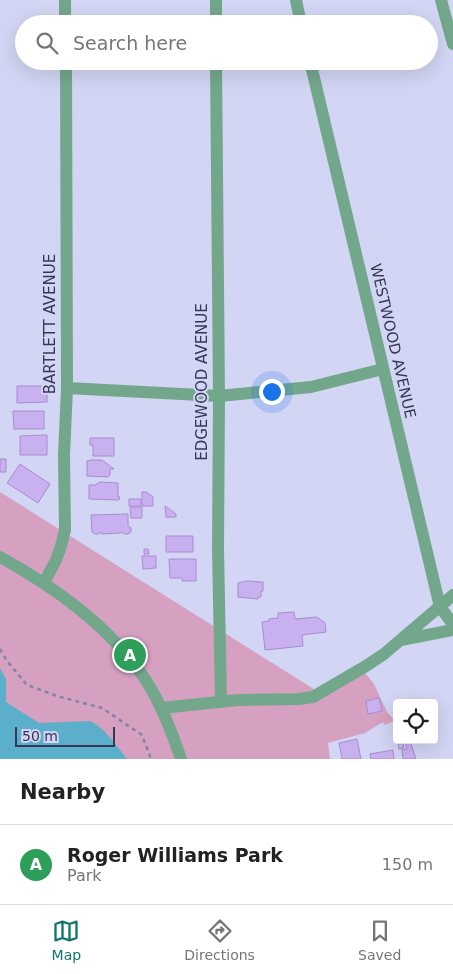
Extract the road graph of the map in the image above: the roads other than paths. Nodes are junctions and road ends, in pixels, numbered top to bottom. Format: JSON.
{"nodes":[{"id":1,"x":65,"y":0,"type":"edge"},
{"id":2,"x":216,"y":0,"type":"edge"},
{"id":3,"x":296,"y":0,"type":"edge"},
{"id":4,"x":441,"y":0,"type":"edge"},
{"id":5,"x":65,"y":15,"type":"edge"},
{"id":6,"x":216,"y":15,"type":"edge"},
{"id":7,"x":299,"y":15,"type":"edge"},
{"id":8,"x":453,"y":44,"type":"edge"},
{"id":9,"x":66,"y":70,"type":"edge"},
{"id":10,"x":216,"y":70,"type":"edge"},
{"id":11,"x":312,"y":70,"type":"edge"},
{"id":12,"x":383,"y":369,"type":"junction"},
{"id":13,"x":67,"y":388,"type":"junction"},
{"id":14,"x":219,"y":396,"type":"junction"},
{"id":15,"x":0,"y":557,"type":"edge"},
{"id":16,"x":44,"y":583,"type":"junction"},
{"id":17,"x":453,"y":595,"type":"edge"},
{"id":18,"x":440,"y":607,"type":"junction"},
{"id":19,"x":453,"y":624,"type":"edge"},
{"id":20,"x":453,"y":630,"type":"edge"},
{"id":21,"x":401,"y":640,"type":"junction"},
{"id":22,"x":221,"y":702,"type":"junction"},
{"id":23,"x":161,"y":708,"type":"junction"},
{"id":24,"x":181,"y":759,"type":"edge"}],
"edges":[{"from":1,"to":5,"type":"street"},
{"from":2,"to":6,"type":"street"},
{"from":3,"to":7,"type":"street"},
{"from":4,"to":8,"type":"street"},
{"from":9,"to":13,"type":"street","name":"BARTLETT AVENUE"},
{"from":10,"to":14,"type":"street","name":"EDGEWOOD AVENUE"},
{"from":11,"to":12,"type":"street","name":"WESTWOOD AVENUE"},
{"from":12,"to":14,"type":"street"},
{"from":12,"to":18,"type":"street","name":"WESTWOOD AVENUE"},
{"from":13,"to":14,"type":"street"},
{"from":13,"to":16,"type":"street","name":"BARTLETT AVENUE"},
{"from":14,"to":22,"type":"street","name":"EDGEWOOD AVENUE"},
{"from":15,"to":16,"type":"street"},
{"from":16,"to":23,"type":"street"},
{"from":17,"to":18,"type":"street"},
{"from":18,"to":19,"type":"street","name":"WESTWOOD AVENUE"},
{"from":18,"to":21,"type":"street"},
{"from":20,"to":21,"type":"street"},
{"from":21,"to":22,"type":"street"},
{"from":22,"to":23,"type":"street"},
{"from":23,"to":24,"type":"street"}]}
